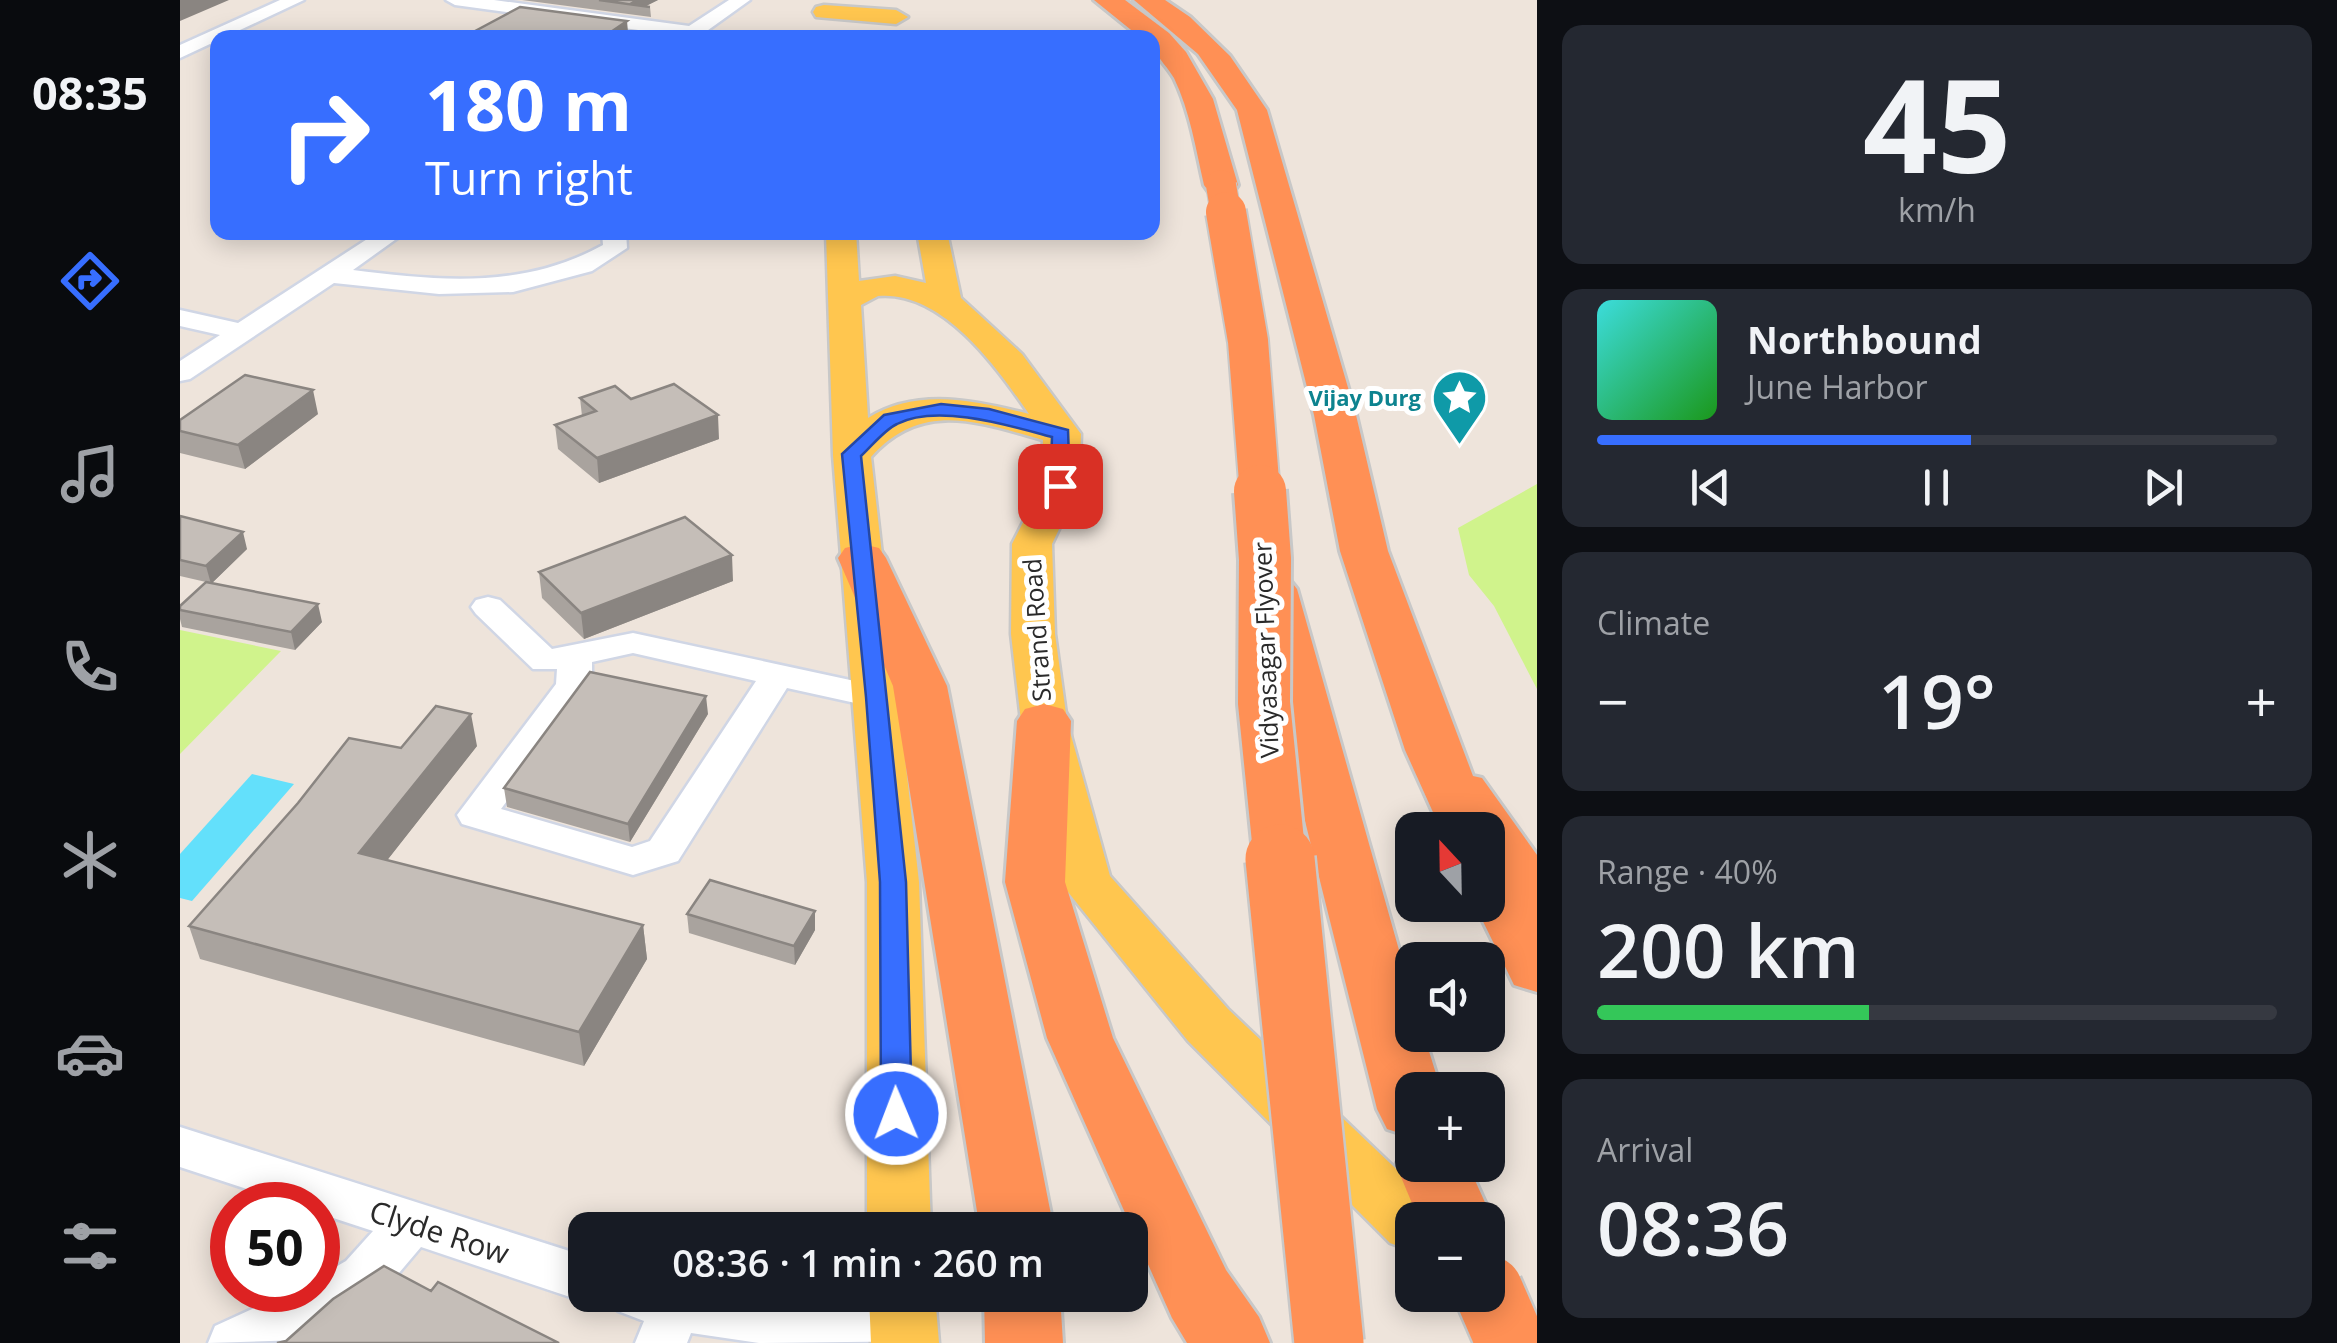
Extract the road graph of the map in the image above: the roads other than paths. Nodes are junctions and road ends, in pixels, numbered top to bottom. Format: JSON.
{"nodes":[{"id":1,"x":295,"y":0,"type":"edge"},
{"id":2,"x":454,"y":0,"type":"edge"},
{"id":3,"x":741,"y":0,"type":"edge"},
{"id":4,"x":1106,"y":0,"type":"edge"},
{"id":5,"x":1148,"y":0,"type":"edge"},
{"id":6,"x":523,"y":4,"type":"edge"},
{"id":7,"x":824,"y":6,"type":"edge"},
{"id":8,"x":896,"y":18,"type":"edge"},
{"id":9,"x":228,"y":30,"type":"edge"},
{"id":10,"x":661,"y":30,"type":"edge"},
{"id":11,"x":696,"y":30,"type":"edge"},
{"id":12,"x":1150,"y":30,"type":"edge"},
{"id":13,"x":210,"y":38,"type":"edge"},
{"id":14,"x":180,"y":39,"type":"edge"},
{"id":15,"x":1160,"y":39,"type":"edge"},
{"id":16,"x":201,"y":42,"type":"junction"},
{"id":17,"x":180,"y":52,"type":"edge"},
{"id":18,"x":384,"y":240,"type":"edge"},
{"id":19,"x":614,"y":240,"type":"edge"},
{"id":20,"x":842,"y":240,"type":"edge"},
{"id":21,"x":934,"y":240,"type":"edge"},
{"id":22,"x":330,"y":275,"type":"junction"},
{"id":23,"x":846,"y":300,"type":"junction"},
{"id":24,"x":945,"y":301,"type":"junction"},
{"id":25,"x":180,"y":318,"type":"edge"},
{"id":26,"x":243,"y":332,"type":"junction"},
{"id":27,"x":180,"y":373,"type":"edge"},
{"id":28,"x":1062,"y":434,"type":"junction"},
{"id":29,"x":852,"y":454,"type":"junction"},
{"id":30,"x":862,"y":558,"type":"junction"},
{"id":31,"x":1264,"y":558,"type":"junction"},
{"id":32,"x":488,"y":606,"type":"dead end"},
{"id":33,"x":576,"y":655,"type":"junction"},
{"id":34,"x":777,"y":676,"type":"junction"},
{"id":35,"x":878,"y":697,"type":"junction"},
{"id":36,"x":1044,"y":721,"type":"junction"},
{"id":37,"x":1433,"y":750,"type":"junction"},
{"id":38,"x":1462,"y":812,"type":"edge"},
{"id":39,"x":1505,"y":901,"type":"edge"},
{"id":40,"x":1537,"y":902,"type":"edge"},
{"id":41,"x":1537,"y":968,"type":"edge"},
{"id":42,"x":1402,"y":1072,"type":"edge"},
{"id":43,"x":180,"y":1147,"type":"edge"},
{"id":44,"x":1395,"y":1207,"type":"edge"},
{"id":45,"x":898,"y":1212,"type":"edge"},
{"id":46,"x":1014,"y":1212,"type":"edge"},
{"id":47,"x":412,"y":1224,"type":"junction"},
{"id":48,"x":568,"y":1274,"type":"edge"},
{"id":49,"x":1505,"y":1306,"type":"edge"},
{"id":50,"x":1023,"y":1312,"type":"edge"},
{"id":51,"x":1497,"y":1312,"type":"edge"},
{"id":52,"x":657,"y":1315,"type":"edge"},
{"id":53,"x":904,"y":1326,"type":"edge"},
{"id":54,"x":1537,"y":1335,"type":"edge"},
{"id":55,"x":234,"y":1343,"type":"edge"},
{"id":56,"x":1024,"y":1343,"type":"edge"},
{"id":57,"x":1231,"y":1343,"type":"edge"},
{"id":58,"x":1329,"y":1343,"type":"edge"},
{"id":59,"x":1511,"y":1343,"type":"edge"}],
"edges":[{"from":1,"to":9,"type":"street"},
{"from":2,"to":6,"type":"street"},
{"from":3,"to":11,"type":"street"},
{"from":4,"to":12,"type":"highway","name":"Vidyasagar Flyover","bridge":true},
{"from":5,"to":37,"type":"highway"},
{"from":6,"to":10,"type":"street"},
{"from":7,"to":8,"type":"main road"},
{"from":13,"to":16,"type":"street"},
{"from":14,"to":16,"type":"street"},
{"from":15,"to":31,"type":"highway","name":"Vidyasagar Flyover","bridge":true},
{"from":16,"to":17,"type":"street"},
{"from":18,"to":22,"type":"street"},
{"from":19,"to":22,"type":"street"},
{"from":20,"to":23,"type":"main road"},
{"from":21,"to":24,"type":"main road"},
{"from":22,"to":26,"type":"street"},
{"from":23,"to":24,"type":"main road"},
{"from":23,"to":29,"type":"main road"},
{"from":24,"to":28,"type":"main road"},
{"from":25,"to":26,"type":"street"},
{"from":26,"to":27,"type":"street"},
{"from":28,"to":29,"type":"main road"},
{"from":28,"to":36,"type":"main road","name":"Strand Road"},
{"from":29,"to":30,"type":"main road"},
{"from":30,"to":35,"type":"main road"},
{"from":30,"to":46,"type":"highway"},
{"from":31,"to":42,"type":"highway","bridge":true},
{"from":31,"to":58,"type":"highway","name":"Vidyasagar Flyover","bridge":true},
{"from":32,"to":33,"type":"street"},
{"from":33,"to":34,"type":"street"},
{"from":33,"to":34,"type":"street"},
{"from":34,"to":35,"type":"street"},
{"from":35,"to":45,"type":"main road"},
{"from":36,"to":44,"type":"main road","name":"Strand Road"},
{"from":36,"to":57,"type":"highway"},
{"from":37,"to":38,"type":"highway"},
{"from":37,"to":40,"type":"highway"},
{"from":39,"to":41,"type":"highway"},
{"from":43,"to":47,"type":"street","name":"Clyde Row"},
{"from":47,"to":48,"type":"street","name":"Clyde Row"},
{"from":47,"to":55,"type":"street"},
{"from":49,"to":54,"type":"main road"},
{"from":50,"to":56,"type":"highway"},
{"from":51,"to":59,"type":"highway","bridge":true},
{"from":52,"to":53,"type":"street"}]}
